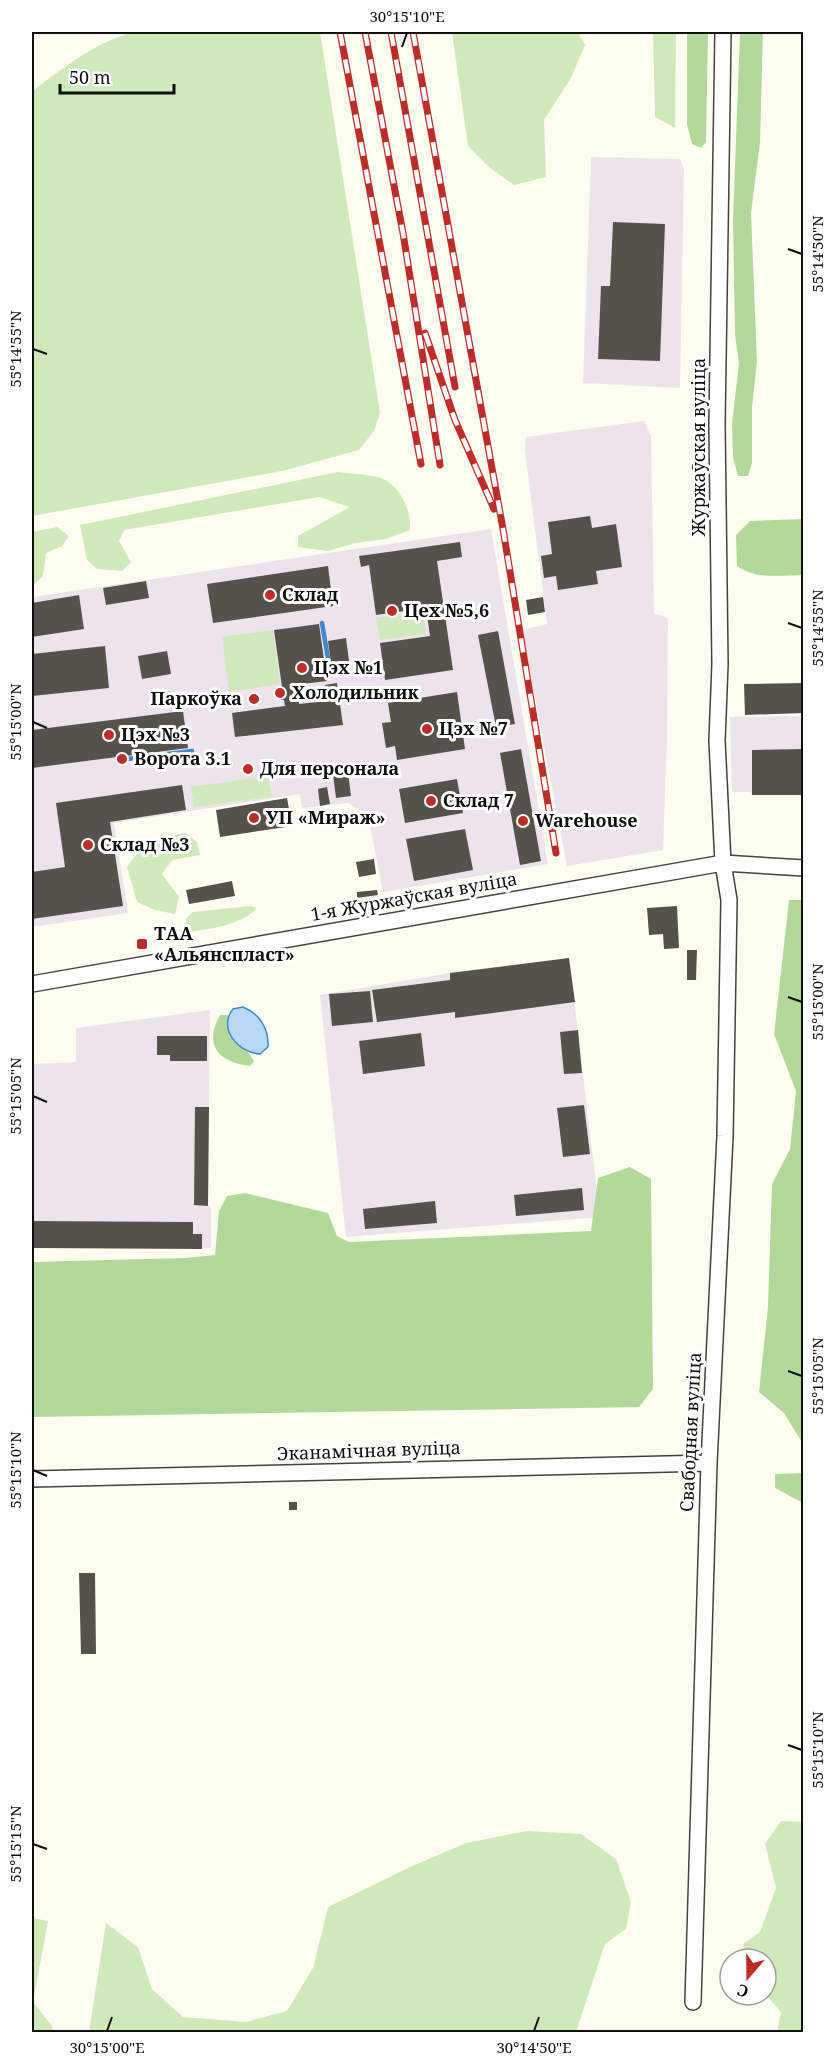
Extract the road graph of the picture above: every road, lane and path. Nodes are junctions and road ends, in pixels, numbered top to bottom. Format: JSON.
{"nodes":[{"id":1,"x":723,"y":32,"type":"edge"},
{"id":2,"x":723,"y":863,"type":"junction"},
{"id":3,"x":804,"y":868,"type":"edge"},
{"id":4,"x":32,"y":984,"type":"edge"},
{"id":5,"x":708,"y":1463,"type":"junction"},
{"id":6,"x":32,"y":1479,"type":"edge"},
{"id":7,"x":693,"y":2002,"type":"dead end"}],
"edges":[{"from":1,"to":2,"type":"street","name":"Журжаўская вуліца"},
{"from":2,"to":3,"type":"street","name":"1-я Журжаўская вуліца"},
{"from":2,"to":4,"type":"street","name":"1-я Журжаўская вуліца"},
{"from":2,"to":5,"type":"street","name":"Свабодная вуліца"},
{"from":5,"to":6,"type":"street","name":"Эканамічная вуліца"},
{"from":5,"to":7,"type":"street","name":"Свабодная вуліца"}]}
